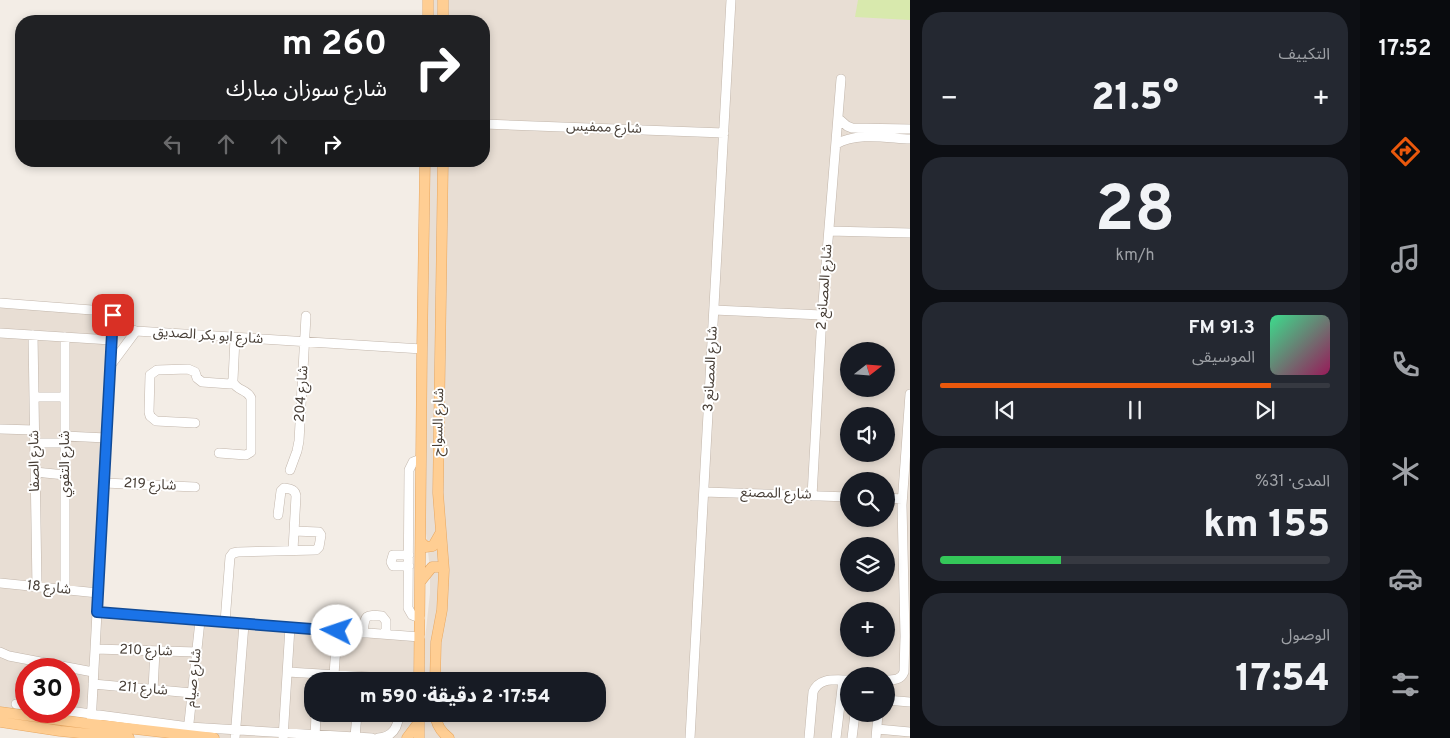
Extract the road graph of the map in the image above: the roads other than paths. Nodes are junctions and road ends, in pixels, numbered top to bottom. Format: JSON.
{"nodes":[{"id":1,"x":428,"y":0,"type":"edge"},
{"id":2,"x":443,"y":0,"type":"edge"},
{"id":3,"x":731,"y":0,"type":"edge"},
{"id":4,"x":428,"y":15,"type":"edge"},
{"id":5,"x":443,"y":15,"type":"edge"},
{"id":6,"x":841,"y":79,"type":"dead end"},
{"id":7,"x":838,"y":118,"type":"junction"},
{"id":8,"x":490,"y":124,"type":"edge"},
{"id":9,"x":910,"y":130,"type":"edge"},
{"id":10,"x":724,"y":133,"type":"junction"},
{"id":11,"x":910,"y":139,"type":"edge"},
{"id":12,"x":836,"y":144,"type":"junction"},
{"id":13,"x":426,"y":167,"type":"edge"},
{"id":14,"x":443,"y":167,"type":"edge"},
{"id":15,"x":829,"y":231,"type":"junction"},
{"id":16,"x":910,"y":233,"type":"edge"},
{"id":17,"x":0,"y":303,"type":"edge"},
{"id":18,"x":714,"y":310,"type":"junction"},
{"id":19,"x":113,"y":315,"type":"junction"},
{"id":20,"x":306,"y":316,"type":"dead end"},
{"id":21,"x":822,"y":316,"type":"junction"},
{"id":22,"x":136,"y":331,"type":"junction"},
{"id":23,"x":0,"y":333,"type":"edge"},
{"id":24,"x":33,"y":335,"type":"junction"},
{"id":25,"x":65,"y":338,"type":"junction"},
{"id":26,"x":235,"y":338,"type":"junction"},
{"id":27,"x":112,"y":340,"type":"junction"},
{"id":28,"x":305,"y":342,"type":"junction"},
{"id":29,"x":422,"y":348,"type":"junction"},
{"id":30,"x":110,"y":366,"type":"junction"},
{"id":31,"x":233,"y":382,"type":"junction"},
{"id":32,"x":910,"y":394,"type":"edge"},
{"id":33,"x":34,"y":397,"type":"junction"},
{"id":34,"x":64,"y":397,"type":"junction"},
{"id":35,"x":909,"y":411,"type":"edge"},
{"id":36,"x":195,"y":424,"type":"dead end"},
{"id":37,"x":0,"y":429,"type":"edge"},
{"id":38,"x":34,"y":430,"type":"junction"},
{"id":39,"x":908,"y":437,"type":"edge"},
{"id":40,"x":106,"y":438,"type":"junction"},
{"id":41,"x":65,"y":440,"type":"junction"},
{"id":42,"x":35,"y":443,"type":"junction"},
{"id":43,"x":220,"y":453,"type":"dead end"},
{"id":44,"x":421,"y":459,"type":"junction"},
{"id":45,"x":908,"y":465,"type":"edge"},
{"id":46,"x":290,"y":470,"type":"dead end"},
{"id":47,"x":35,"y":472,"type":"junction"},
{"id":48,"x":65,"y":475,"type":"junction"},
{"id":49,"x":104,"y":483,"type":"junction"},
{"id":50,"x":195,"y":487,"type":"dead end"},
{"id":51,"x":704,"y":492,"type":"junction"},
{"id":52,"x":812,"y":496,"type":"junction"},
{"id":53,"x":840,"y":497,"type":"edge"},
{"id":54,"x":905,"y":503,"type":"edge"},
{"id":55,"x":278,"y":515,"type":"dead end"},
{"id":56,"x":442,"y":531,"type":"junction"},
{"id":57,"x":294,"y":532,"type":"junction"},
{"id":58,"x":421,"y":542,"type":"junction"},
{"id":59,"x":293,"y":550,"type":"junction"},
{"id":60,"x":408,"y":555,"type":"junction"},
{"id":61,"x":409,"y":566,"type":"junction"},
{"id":62,"x":444,"y":570,"type":"junction"},
{"id":63,"x":907,"y":573,"type":"edge"},
{"id":64,"x":420,"y":582,"type":"junction"},
{"id":65,"x":0,"y":583,"type":"edge"},
{"id":66,"x":37,"y":587,"type":"junction"},
{"id":67,"x":65,"y":590,"type":"junction"},
{"id":68,"x":98,"y":593,"type":"junction"},
{"id":69,"x":907,"y":604,"type":"edge"},
{"id":70,"x":97,"y":612,"type":"junction"},
{"id":71,"x":420,"y":618,"type":"junction"},
{"id":72,"x":200,"y":621,"type":"junction"},
{"id":73,"x":225,"y":622,"type":"junction"},
{"id":74,"x":244,"y":624,"type":"junction"},
{"id":75,"x":290,"y":627,"type":"junction"},
{"id":76,"x":337,"y":631,"type":"junction"},
{"id":77,"x":363,"y":633,"type":"junction"},
{"id":78,"x":386,"y":634,"type":"junction"},
{"id":79,"x":908,"y":636,"type":"edge"},
{"id":80,"x":420,"y":637,"type":"junction"},
{"id":81,"x":95,"y":649,"type":"junction"},
{"id":82,"x":156,"y":651,"type":"junction"},
{"id":83,"x":0,"y":652,"type":"edge"},
{"id":84,"x":197,"y":652,"type":"junction"},
{"id":85,"x":93,"y":672,"type":"junction"},
{"id":86,"x":288,"y":672,"type":"junction"},
{"id":87,"x":334,"y":672,"type":"edge"},
{"id":88,"x":419,"y":672,"type":"edge"},
{"id":89,"x":435,"y":672,"type":"edge"},
{"id":90,"x":907,"y":672,"type":"edge"},
{"id":91,"x":304,"y":675,"type":"edge"},
{"id":92,"x":840,"y":680,"type":"edge"},
{"id":93,"x":895,"y":680,"type":"edge"},
{"id":94,"x":93,"y":684,"type":"junction"},
{"id":95,"x":153,"y":690,"type":"junction"},
{"id":96,"x":192,"y":693,"type":"junction"},
{"id":97,"x":895,"y":701,"type":"edge"},
{"id":98,"x":910,"y":702,"type":"edge"},
{"id":99,"x":0,"y":712,"type":"edge"},
{"id":100,"x":80,"y":715,"type":"edge"},
{"id":101,"x":840,"y":715,"type":"edge"},
{"id":102,"x":91,"y":719,"type":"junction"},
{"id":103,"x":0,"y":722,"type":"edge"},
{"id":104,"x":316,"y":722,"type":"edge"},
{"id":105,"x":356,"y":722,"type":"edge"},
{"id":106,"x":398,"y":722,"type":"edge"},
{"id":107,"x":416,"y":722,"type":"edge"},
{"id":108,"x":419,"y":722,"type":"edge"},
{"id":109,"x":437,"y":722,"type":"edge"},
{"id":110,"x":854,"y":722,"type":"edge"},
{"id":111,"x":188,"y":731,"type":"junction"},
{"id":112,"x":910,"y":732,"type":"edge"},
{"id":113,"x":235,"y":734,"type":"edge"},
{"id":114,"x":876,"y":734,"type":"edge"},
{"id":115,"x":283,"y":735,"type":"edge"},
{"id":116,"x":315,"y":736,"type":"edge"},
{"id":117,"x":355,"y":737,"type":"edge"},
{"id":118,"x":129,"y":738,"type":"edge"},
{"id":119,"x":214,"y":738,"type":"edge"},
{"id":120,"x":372,"y":738,"type":"edge"},
{"id":121,"x":378,"y":738,"type":"edge"},
{"id":122,"x":406,"y":738,"type":"edge"},
{"id":123,"x":419,"y":738,"type":"edge"},
{"id":124,"x":450,"y":738,"type":"edge"},
{"id":125,"x":690,"y":738,"type":"edge"},
{"id":126,"x":809,"y":738,"type":"edge"},
{"id":127,"x":836,"y":738,"type":"edge"},
{"id":128,"x":852,"y":738,"type":"edge"}],
"edges":[{"from":1,"to":4,"type":"main road"},
{"from":2,"to":5,"type":"main road"},
{"from":3,"to":10,"type":"street","name":"شارع المصانع 3"},
{"from":6,"to":7,"type":"street","name":"شارع المصانع 2"},
{"from":7,"to":9,"type":"street"},
{"from":7,"to":12,"type":"street","name":"شارع المصانع 2"},
{"from":8,"to":10,"type":"street","name":"شارع ممفيس"},
{"from":10,"to":18,"type":"street","name":"شارع المصانع 3"},
{"from":11,"to":12,"type":"street"},
{"from":12,"to":15,"type":"street","name":"شارع المصانع 2"},
{"from":13,"to":29,"type":"main road","name":"شارع السواح"},
{"from":14,"to":56,"type":"main road","name":"شارع السواح"},
{"from":15,"to":16,"type":"street"},
{"from":15,"to":21,"type":"street","name":"شارع المصانع 2"},
{"from":17,"to":19,"type":"street","name":"شارع ابو بكر الصديق"},
{"from":18,"to":21,"type":"street"},
{"from":18,"to":51,"type":"street","name":"شارع المصانع 3"},
{"from":19,"to":22,"type":"street","name":"شارع ابو بكر الصديق"},
{"from":19,"to":27,"type":"street"},
{"from":20,"to":28,"type":"street","name":"شارع 204"},
{"from":21,"to":52,"type":"street","name":"شارع المصانع 2"},
{"from":22,"to":26,"type":"street","name":"شارع ابو بكر الصديق"},
{"from":22,"to":30,"type":"street"},
{"from":23,"to":24,"type":"street"},
{"from":24,"to":25,"type":"street"},
{"from":24,"to":33,"type":"street","name":"شارع الصفا"},
{"from":25,"to":27,"type":"street"},
{"from":25,"to":34,"type":"street","name":"شارع التقوي"},
{"from":26,"to":28,"type":"street","name":"شارع ابو بكر الصديق"},
{"from":26,"to":31,"type":"street"},
{"from":27,"to":30,"type":"street"},
{"from":28,"to":29,"type":"street","name":"شارع ابو بكر الصديق"},
{"from":28,"to":46,"type":"street","name":"شارع 204"},
{"from":29,"to":44,"type":"main road","name":"شارع السواح"},
{"from":30,"to":40,"type":"street"},
{"from":31,"to":36,"type":"street"},
{"from":31,"to":43,"type":"street"},
{"from":32,"to":35,"type":"street"},
{"from":33,"to":34,"type":"street"},
{"from":33,"to":38,"type":"street","name":"شارع الصفا"},
{"from":34,"to":41,"type":"street","name":"شارع التقوي"},
{"from":35,"to":39,"type":"street"},
{"from":37,"to":38,"type":"street"},
{"from":38,"to":42,"type":"street","name":"شارع الصفا"},
{"from":39,"to":45,"type":"street"},
{"from":40,"to":41,"type":"street"},
{"from":40,"to":49,"type":"street"},
{"from":41,"to":42,"type":"street"},
{"from":41,"to":48,"type":"street","name":"شارع التقوي"},
{"from":42,"to":47,"type":"street","name":"شارع الصفا"},
{"from":44,"to":58,"type":"main road","name":"شارع السواح"},
{"from":44,"to":60,"type":"street"},
{"from":45,"to":54,"type":"street"},
{"from":47,"to":48,"type":"street"},
{"from":47,"to":66,"type":"street","name":"شارع الصفا"},
{"from":48,"to":67,"type":"street","name":"شارع التقوي"},
{"from":49,"to":50,"type":"street","name":"شارع 219"},
{"from":49,"to":68,"type":"street"},
{"from":51,"to":52,"type":"street","name":"شارع المصنع"},
{"from":51,"to":125,"type":"street","name":"شارع المصانع 3"},
{"from":52,"to":53,"type":"street","name":"شارع المصنع"},
{"from":54,"to":63,"type":"street"},
{"from":55,"to":57,"type":"street"},
{"from":56,"to":58,"type":"main road"},
{"from":56,"to":62,"type":"main road","name":"شارع السواح"},
{"from":57,"to":59,"type":"street"},
{"from":57,"to":59,"type":"street"},
{"from":58,"to":64,"type":"main road","name":"شارع السواح"},
{"from":59,"to":73,"type":"street"},
{"from":60,"to":61,"type":"street"},
{"from":60,"to":61,"type":"street"},
{"from":61,"to":71,"type":"street"},
{"from":62,"to":64,"type":"main road"},
{"from":62,"to":89,"type":"main road","name":"شارع السواح"},
{"from":63,"to":69,"type":"street"},
{"from":64,"to":71,"type":"main road","name":"شارع السواح"},
{"from":65,"to":66,"type":"street","name":"شارع 18"},
{"from":66,"to":67,"type":"street","name":"شارع 18"},
{"from":67,"to":68,"type":"street","name":"شارع 18"},
{"from":68,"to":70,"type":"street"},
{"from":69,"to":79,"type":"street"},
{"from":70,"to":72,"type":"street"},
{"from":70,"to":81,"type":"street"},
{"from":71,"to":80,"type":"main road","name":"شارع السواح"},
{"from":72,"to":73,"type":"street"},
{"from":72,"to":84,"type":"street","name":"شارع صيام"},
{"from":73,"to":74,"type":"street"},
{"from":74,"to":75,"type":"street"},
{"from":74,"to":113,"type":"street"},
{"from":75,"to":76,"type":"street"},
{"from":75,"to":86,"type":"street"},
{"from":76,"to":77,"type":"street"},
{"from":76,"to":87,"type":"street"},
{"from":77,"to":78,"type":"street"},
{"from":77,"to":78,"type":"street"},
{"from":78,"to":80,"type":"street"},
{"from":79,"to":90,"type":"street"},
{"from":80,"to":88,"type":"main road","name":"شارع السواح"},
{"from":81,"to":82,"type":"street","name":"شارع 210"},
{"from":81,"to":85,"type":"street"},
{"from":82,"to":84,"type":"street","name":"شارع 210"},
{"from":82,"to":95,"type":"street"},
{"from":83,"to":85,"type":"street"},
{"from":84,"to":96,"type":"street","name":"شارع صيام"},
{"from":85,"to":94,"type":"street"},
{"from":86,"to":91,"type":"street"},
{"from":86,"to":115,"type":"street"},
{"from":90,"to":93,"type":"street"},
{"from":92,"to":126,"type":"street"},
{"from":94,"to":95,"type":"street","name":"شارع 211"},
{"from":94,"to":102,"type":"street"},
{"from":95,"to":96,"type":"street","name":"شارع 211"},
{"from":96,"to":111,"type":"street","name":"شارع صيام"},
{"from":97,"to":98,"type":"street"},
{"from":99,"to":102,"type":"main road"},
{"from":100,"to":102,"type":"street"},
{"from":101,"to":127,"type":"street"},
{"from":102,"to":111,"type":"main road"},
{"from":103,"to":118,"type":"main road"},
{"from":104,"to":116,"type":"street"},
{"from":105,"to":117,"type":"street"},
{"from":106,"to":121,"type":"street"},
{"from":107,"to":122,"type":"main road"},
{"from":108,"to":123,"type":"main road"},
{"from":109,"to":124,"type":"main road"},
{"from":110,"to":128,"type":"street"},
{"from":111,"to":113,"type":"street"},
{"from":111,"to":119,"type":"main road"},
{"from":112,"to":114,"type":"street"},
{"from":113,"to":115,"type":"street"},
{"from":115,"to":116,"type":"street"},
{"from":116,"to":117,"type":"street"},
{"from":117,"to":120,"type":"street"}]}
